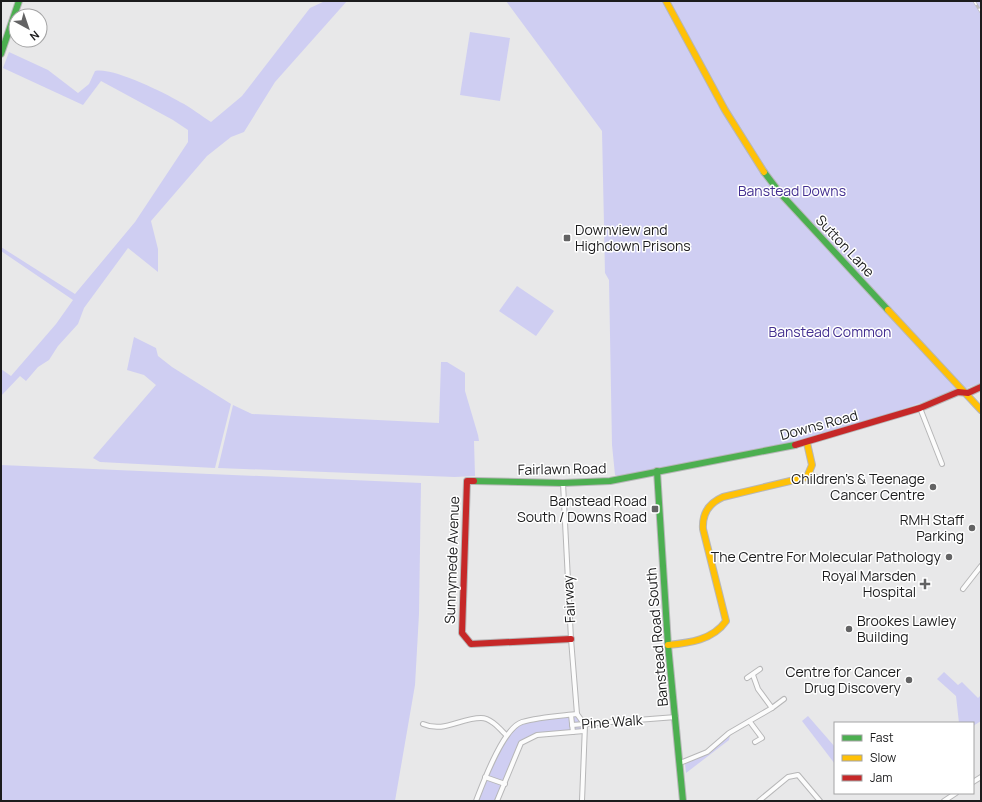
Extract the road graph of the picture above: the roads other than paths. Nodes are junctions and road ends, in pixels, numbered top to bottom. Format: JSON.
{"nodes":[{"id":1,"x":19,"y":1,"type":"edge"},
{"id":2,"x":666,"y":1,"type":"edge"},
{"id":3,"x":1,"y":54,"type":"edge"},
{"id":4,"x":981,"y":387,"type":"edge"},
{"id":5,"x":963,"y":392,"type":"junction"},
{"id":6,"x":920,"y":408,"type":"junction"},
{"id":7,"x":981,"y":410,"type":"edge"},
{"id":8,"x":807,"y":443,"type":"junction"},
{"id":9,"x":942,"y":464,"type":"dead end"},
{"id":10,"x":657,"y":471,"type":"junction"},
{"id":11,"x":810,"y":473,"type":"junction"},
{"id":12,"x":819,"y":479,"type":"dead end"},
{"id":13,"x":467,"y":481,"type":"joint"},
{"id":14,"x":563,"y":483,"type":"junction"},
{"id":15,"x":981,"y":566,"type":"edge"},
{"id":16,"x":963,"y":589,"type":"dead end"},
{"id":17,"x":570,"y":639,"type":"junction"},
{"id":18,"x":668,"y":645,"type":"junction"},
{"id":19,"x":760,"y":669,"type":"dead end"},
{"id":20,"x":754,"y":675,"type":"junction"},
{"id":21,"x":748,"y":678,"type":"dead end"},
{"id":22,"x":784,"y":699,"type":"dead end"},
{"id":23,"x":772,"y":708,"type":"junction"},
{"id":24,"x":577,"y":714,"type":"junction"},
{"id":25,"x":571,"y":715,"type":"junction"},
{"id":26,"x":676,"y":717,"type":"junction"},
{"id":27,"x":750,"y":722,"type":"junction"},
{"id":28,"x":423,"y":724,"type":"dead end"},
{"id":29,"x":572,"y":725,"type":"junction"},
{"id":30,"x":585,"y":725,"type":"junction"},
{"id":31,"x":572,"y":732,"type":"junction"},
{"id":32,"x":584,"y":732,"type":"junction"},
{"id":33,"x":506,"y":735,"type":"junction"},
{"id":34,"x":755,"y":742,"type":"dead end"},
{"id":35,"x":680,"y":763,"type":"junction"},
{"id":36,"x":485,"y":777,"type":"junction"},
{"id":37,"x":505,"y":784,"type":"junction"},
{"id":38,"x":954,"y":794,"type":"edge"},
{"id":39,"x":476,"y":801,"type":"edge"},
{"id":40,"x":498,"y":801,"type":"edge"},
{"id":41,"x":582,"y":801,"type":"edge"},
{"id":42,"x":683,"y":801,"type":"edge"},
{"id":43,"x":759,"y":801,"type":"edge"},
{"id":44,"x":820,"y":801,"type":"edge"},
{"id":45,"x":944,"y":801,"type":"edge"}],
"edges":[{"from":1,"to":3,"type":"street"},
{"from":2,"to":5,"type":"street","name":"Sutton Lane"},
{"from":4,"to":5,"type":"street","name":"Downs Road"},
{"from":5,"to":6,"type":"street","name":"Downs Road"},
{"from":5,"to":7,"type":"street","name":"Sutton Lane"},
{"from":6,"to":8,"type":"street","name":"Downs Road"},
{"from":6,"to":9,"type":"street"},
{"from":8,"to":10,"type":"street","name":"Downs Road"},
{"from":8,"to":11,"type":"street"},
{"from":10,"to":14,"type":"street","name":"Fairlawn Road"},
{"from":10,"to":18,"type":"street","name":"Banstead Road South"},
{"from":11,"to":12,"type":"street"},
{"from":11,"to":18,"type":"street"},
{"from":13,"to":14,"type":"street","name":"Fairlawn Road"},
{"from":13,"to":17,"type":"street","name":"Sunnymede Avenue"},
{"from":14,"to":17,"type":"street","name":"Fairway"},
{"from":15,"to":16,"type":"street"},
{"from":17,"to":24,"type":"street","name":"Fairway"},
{"from":18,"to":26,"type":"street","name":"Banstead Road South"},
{"from":19,"to":20,"type":"street"},
{"from":20,"to":21,"type":"street"},
{"from":20,"to":23,"type":"street"},
{"from":22,"to":23,"type":"street"},
{"from":23,"to":27,"type":"street"},
{"from":24,"to":25,"type":"street","name":"Pine Walk"},
{"from":24,"to":30,"type":"street"},
{"from":25,"to":29,"type":"street","name":"Pine Walk"},
{"from":25,"to":33,"type":"street","name":"Pine Walk"},
{"from":26,"to":30,"type":"street","name":"Pine Walk"},
{"from":26,"to":35,"type":"street","name":"Banstead Road South"},
{"from":27,"to":34,"type":"street"},
{"from":27,"to":35,"type":"street"},
{"from":28,"to":33,"type":"street"},
{"from":29,"to":30,"type":"street","name":"Pine Walk"},
{"from":29,"to":31,"type":"street","name":"Pine Walk"},
{"from":30,"to":32,"type":"street"},
{"from":31,"to":32,"type":"street","name":"Pine Walk"},
{"from":31,"to":37,"type":"street","name":"Pine Walk"},
{"from":32,"to":41,"type":"street"},
{"from":33,"to":36,"type":"street","name":"Pine Walk"},
{"from":35,"to":42,"type":"street","name":"Banstead Road South"},
{"from":36,"to":37,"type":"street"},
{"from":36,"to":39,"type":"street","name":"Pine Walk"},
{"from":37,"to":40,"type":"street","name":"Pine Walk"},
{"from":38,"to":45,"type":"street"},
{"from":43,"to":44,"type":"street"}]}
